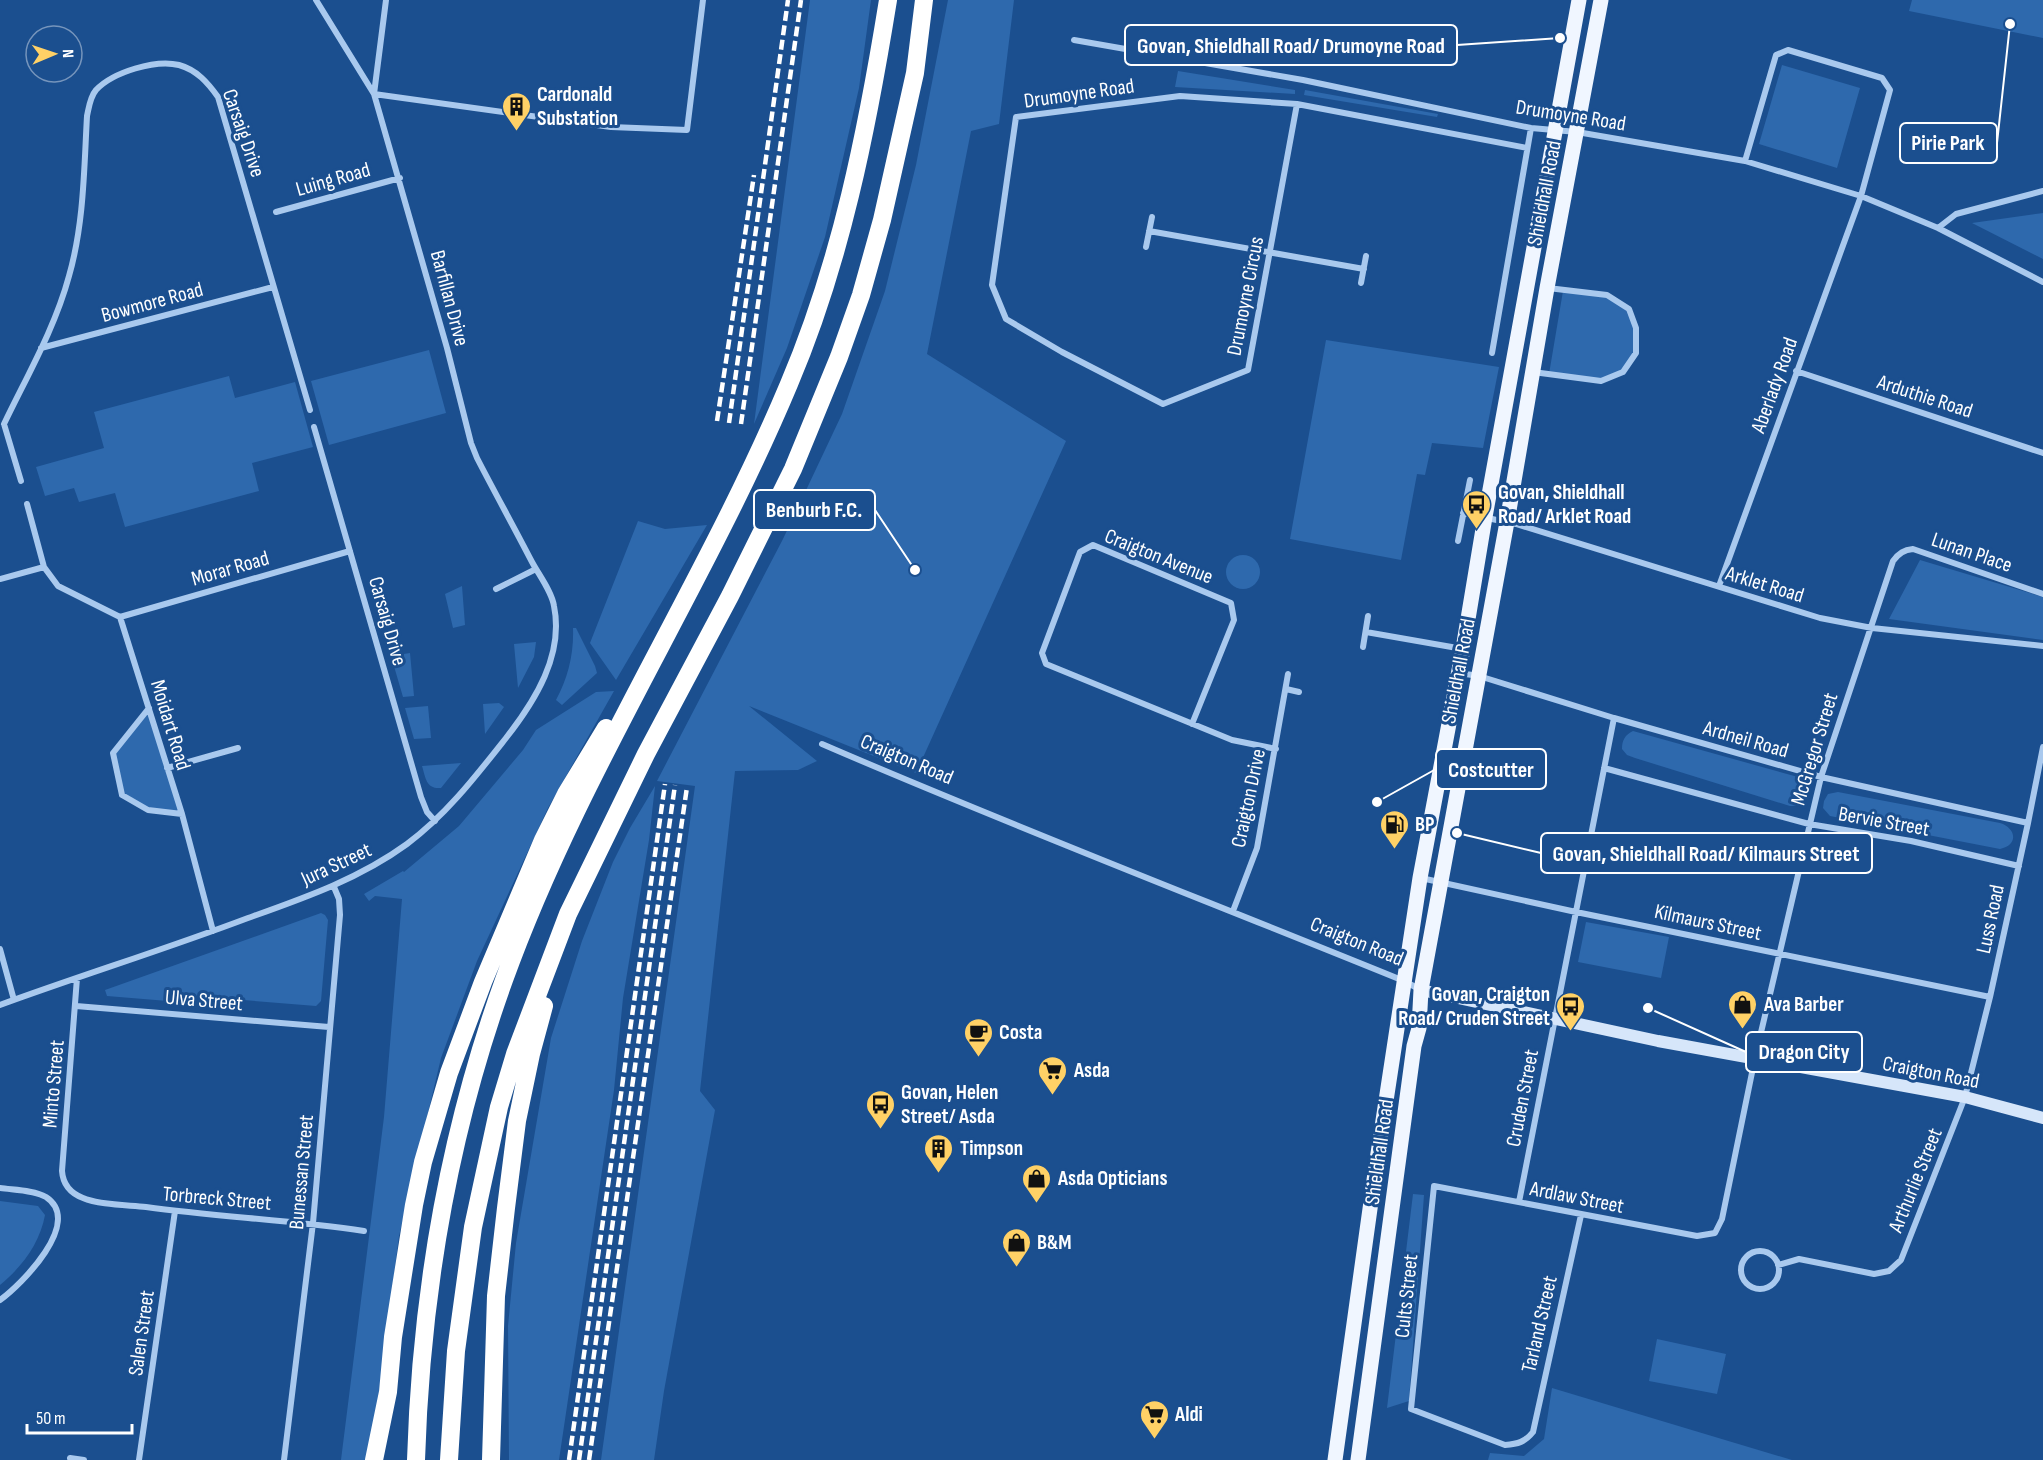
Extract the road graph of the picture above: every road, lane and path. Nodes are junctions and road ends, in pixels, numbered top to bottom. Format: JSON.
{"nodes":[{"id":1,"x":316,"y":0,"type":"edge"},
{"id":2,"x":387,"y":0,"type":"edge"},
{"id":3,"x":703,"y":0,"type":"edge"},
{"id":4,"x":888,"y":0,"type":"edge"},
{"id":5,"x":924,"y":0,"type":"edge"},
{"id":6,"x":1580,"y":0,"type":"edge"},
{"id":7,"x":1601,"y":0,"type":"edge"},
{"id":8,"x":1074,"y":40,"type":"dead end"},
{"id":9,"x":374,"y":94,"type":"junction"},
{"id":10,"x":1297,"y":104,"type":"junction"},
{"id":11,"x":1531,"y":128,"type":"junction"},
{"id":12,"x":1557,"y":130,"type":"junction"},
{"id":13,"x":1577,"y":132,"type":"junction"},
{"id":14,"x":1527,"y":148,"type":"junction"},
{"id":15,"x":1745,"y":161,"type":"junction"},
{"id":16,"x":400,"y":178,"type":"junction"},
{"id":17,"x":2043,"y":191,"type":"edge"},
{"id":18,"x":1861,"y":196,"type":"junction"},
{"id":19,"x":276,"y":212,"type":"dead end"},
{"id":20,"x":1152,"y":217,"type":"dead end"},
{"id":21,"x":1938,"y":228,"type":"junction"},
{"id":22,"x":1149,"y":231,"type":"junction"},
{"id":23,"x":1146,"y":247,"type":"dead end"},
{"id":24,"x":1270,"y":252,"type":"junction"},
{"id":25,"x":1366,"y":256,"type":"dead end"},
{"id":26,"x":1364,"y":269,"type":"junction"},
{"id":27,"x":2043,"y":282,"type":"edge"},
{"id":28,"x":1361,"y":283,"type":"dead end"},
{"id":29,"x":992,"y":285,"type":"joint"},
{"id":30,"x":273,"y":287,"type":"junction"},
{"id":31,"x":1547,"y":288,"type":"junction"},
{"id":32,"x":41,"y":348,"type":"junction"},
{"id":33,"x":1491,"y":353,"type":"dead end"},
{"id":34,"x":1796,"y":371,"type":"junction"},
{"id":35,"x":1533,"y":372,"type":"junction"},
{"id":36,"x":310,"y":410,"type":"dead end"},
{"id":37,"x":2,"y":425,"type":"edge"},
{"id":38,"x":314,"y":427,"type":"dead end"},
{"id":39,"x":2043,"y":453,"type":"edge"},
{"id":40,"x":1470,"y":480,"type":"dead end"},
{"id":41,"x":21,"y":481,"type":"dead end"},
{"id":42,"x":27,"y":504,"type":"dead end"},
{"id":43,"x":1464,"y":513,"type":"junction"},
{"id":44,"x":1485,"y":517,"type":"junction"},
{"id":45,"x":1508,"y":522,"type":"junction"},
{"id":46,"x":1458,"y":541,"type":"dead end"},
{"id":47,"x":351,"y":551,"type":"junction"},
{"id":48,"x":44,"y":567,"type":"junction"},
{"id":49,"x":536,"y":569,"type":"junction"},
{"id":50,"x":0,"y":579,"type":"edge"},
{"id":51,"x":1719,"y":586,"type":"junction"},
{"id":52,"x":496,"y":589,"type":"dead end"},
{"id":53,"x":2043,"y":594,"type":"edge"},
{"id":54,"x":554,"y":605,"type":"joint"},
{"id":55,"x":1368,"y":616,"type":"dead end"},
{"id":56,"x":120,"y":617,"type":"junction"},
{"id":57,"x":676,"y":620,"type":"junction"},
{"id":58,"x":1872,"y":628,"type":"junction"},
{"id":59,"x":1366,"y":632,"type":"junction"},
{"id":60,"x":2043,"y":646,"type":"edge"},
{"id":61,"x":1363,"y":647,"type":"dead end"},
{"id":62,"x":1463,"y":649,"type":"junction"},
{"id":63,"x":1459,"y":673,"type":"junction"},
{"id":64,"x":1288,"y":674,"type":"dead end"},
{"id":65,"x":1479,"y":676,"type":"junction"},
{"id":66,"x":1286,"y":689,"type":"junction"},
{"id":67,"x":1299,"y":692,"type":"dead end"},
{"id":68,"x":149,"y":708,"type":"junction"},
{"id":69,"x":1614,"y":718,"type":"junction"},
{"id":70,"x":1192,"y":724,"type":"junction"},
{"id":71,"x":822,"y":744,"type":"dead end"},
{"id":72,"x":2043,"y":747,"type":"edge"},
{"id":73,"x":238,"y":748,"type":"dead end"},
{"id":74,"x":1276,"y":749,"type":"junction"},
{"id":75,"x":167,"y":768,"type":"junction"},
{"id":76,"x":1604,"y":768,"type":"junction"},
{"id":77,"x":1821,"y":777,"type":"junction"},
{"id":78,"x":182,"y":814,"type":"junction"},
{"id":79,"x":435,"y":821,"type":"junction"},
{"id":80,"x":2028,"y":823,"type":"junction"},
{"id":81,"x":1809,"y":824,"type":"junction"},
{"id":82,"x":2019,"y":866,"type":"junction"},
{"id":83,"x":1420,"y":878,"type":"junction"},
{"id":84,"x":1441,"y":882,"type":"junction"},
{"id":85,"x":334,"y":886,"type":"junction"},
{"id":86,"x":1233,"y":911,"type":"junction"},
{"id":87,"x":1576,"y":912,"type":"junction"},
{"id":88,"x":567,"y":914,"type":"junction"},
{"id":89,"x":213,"y":931,"type":"junction"},
{"id":90,"x":0,"y":949,"type":"edge"},
{"id":91,"x":1779,"y":954,"type":"junction"},
{"id":92,"x":77,"y":978,"type":"junction"},
{"id":93,"x":1404,"y":981,"type":"junction"},
{"id":94,"x":1421,"y":990,"type":"junction"},
{"id":95,"x":1990,"y":997,"type":"junction"},
{"id":96,"x":14,"y":1000,"type":"junction"},
{"id":97,"x":0,"y":1005,"type":"edge"},
{"id":98,"x":76,"y":1006,"type":"junction"},
{"id":99,"x":1554,"y":1020,"type":"junction"},
{"id":100,"x":329,"y":1027,"type":"junction"},
{"id":101,"x":1755,"y":1058,"type":"junction"},
{"id":102,"x":1965,"y":1097,"type":"junction"},
{"id":103,"x":2043,"y":1118,"type":"edge"},
{"id":104,"x":1375,"y":1173,"type":"junction"},
{"id":105,"x":1396,"y":1176,"type":"junction"},
{"id":106,"x":1434,"y":1186,"type":"joint"},
{"id":107,"x":0,"y":1188,"type":"edge"},
{"id":108,"x":69,"y":1191,"type":"joint"},
{"id":109,"x":1519,"y":1202,"type":"junction"},
{"id":110,"x":175,"y":1211,"type":"junction"},
{"id":111,"x":1581,"y":1215,"type":"junction"},
{"id":112,"x":313,"y":1223,"type":"junction"},
{"id":113,"x":364,"y":1231,"type":"dead end"},
{"id":114,"x":1715,"y":1233,"type":"joint"},
{"id":115,"x":1778,"y":1266,"type":"junction"},
{"id":116,"x":0,"y":1300,"type":"edge"},
{"id":117,"x":388,"y":1392,"type":"junction"},
{"id":118,"x":1343,"y":1398,"type":"junction"},
{"id":119,"x":1366,"y":1401,"type":"junction"},
{"id":120,"x":1527,"y":1439,"type":"joint"},
{"id":121,"x":70,"y":1458,"type":"dead end"},
{"id":122,"x":491,"y":1458,"type":"edge"},
{"id":123,"x":84,"y":1460,"type":"edge"},
{"id":124,"x":140,"y":1460,"type":"edge"},
{"id":125,"x":284,"y":1460,"type":"edge"},
{"id":126,"x":374,"y":1460,"type":"edge"},
{"id":127,"x":383,"y":1460,"type":"edge"},
{"id":128,"x":416,"y":1460,"type":"edge"},
{"id":129,"x":449,"y":1460,"type":"edge"},
{"id":130,"x":1335,"y":1460,"type":"edge"},
{"id":131,"x":1358,"y":1460,"type":"edge"}],
"edges":[{"from":1,"to":9,"type":"street","name":"Barfillan Drive"},
{"from":2,"to":9,"type":"street"},
{"from":3,"to":9,"type":"street"},
{"from":4,"to":57,"type":"highway"},
{"from":5,"to":88,"type":"highway"},
{"from":6,"to":12,"type":"main road","name":"Shieldhall Road"},
{"from":7,"to":13,"type":"main road","name":"Shieldhall Road"},
{"from":8,"to":11,"type":"street","name":"Drumoyne Road"},
{"from":9,"to":16,"type":"street","name":"Barfillan Drive"},
{"from":10,"to":14,"type":"street","name":"Drumoyne Road"},
{"from":10,"to":24,"type":"street","name":"Drumoyne Circus"},
{"from":10,"to":29,"type":"street","name":"Drumoyne Road"},
{"from":11,"to":12,"type":"street","name":"Drumoyne Road"},
{"from":11,"to":14,"type":"street","name":"Shieldhall Road"},
{"from":12,"to":13,"type":"street","name":"Drumoyne Road"},
{"from":12,"to":44,"type":"main road","name":"Shieldhall Road"},
{"from":13,"to":15,"type":"street","name":"Drumoyne Road"},
{"from":13,"to":31,"type":"main road","name":"Shieldhall Road"},
{"from":14,"to":33,"type":"street","name":"Shieldhall Road"},
{"from":15,"to":18,"type":"street","name":"Drumoyne Road"},
{"from":15,"to":18,"type":"street","name":"Aberlady Road"},
{"from":16,"to":19,"type":"street","name":"Luing Road"},
{"from":16,"to":49,"type":"street","name":"Barfillan Drive"},
{"from":17,"to":21,"type":"street"},
{"from":18,"to":21,"type":"street","name":"Drumoyne Road"},
{"from":18,"to":34,"type":"street","name":"Aberlady Road"},
{"from":20,"to":22,"type":"street"},
{"from":21,"to":27,"type":"street","name":"Drumoyne Road"},
{"from":22,"to":23,"type":"street"},
{"from":22,"to":24,"type":"street"},
{"from":24,"to":26,"type":"street"},
{"from":24,"to":29,"type":"street","name":"Drumoyne Circus"},
{"from":25,"to":26,"type":"street"},
{"from":26,"to":28,"type":"street"},
{"from":30,"to":32,"type":"street","name":"Bowmore Road"},
{"from":30,"to":32,"type":"street","name":"Carsaig Drive"},
{"from":30,"to":36,"type":"street","name":"Carsaig Drive"},
{"from":31,"to":35,"type":"main road","name":"Shieldhall Road"},
{"from":31,"to":35,"type":"street"},
{"from":32,"to":37,"type":"street","name":"Carsaig Drive"},
{"from":34,"to":39,"type":"street","name":"Arduthie Road"},
{"from":34,"to":51,"type":"street","name":"Aberlady Road"},
{"from":35,"to":45,"type":"main road","name":"Shieldhall Road"},
{"from":37,"to":41,"type":"street"},
{"from":38,"to":47,"type":"street","name":"Carsaig Drive"},
{"from":40,"to":43,"type":"street"},
{"from":42,"to":48,"type":"street"},
{"from":43,"to":44,"type":"street","name":"Arklet Road"},
{"from":43,"to":46,"type":"street"},
{"from":44,"to":45,"type":"street","name":"Arklet Road"},
{"from":44,"to":62,"type":"main road","name":"Shieldhall Road"},
{"from":45,"to":51,"type":"street","name":"Arklet Road"},
{"from":45,"to":65,"type":"main road","name":"Shieldhall Road"},
{"from":47,"to":56,"type":"street","name":"Morar Road"},
{"from":47,"to":79,"type":"street","name":"Carsaig Drive"},
{"from":48,"to":50,"type":"street"},
{"from":48,"to":56,"type":"street"},
{"from":49,"to":52,"type":"street"},
{"from":49,"to":54,"type":"street","name":"Barfillan Drive"},
{"from":51,"to":58,"type":"street","name":"Arklet Road"},
{"from":53,"to":58,"type":"street","name":"Lunan Place"},
{"from":54,"to":79,"type":"street","name":"Jura Street"},
{"from":55,"to":59,"type":"street"},
{"from":56,"to":68,"type":"street","name":"Moidart Road"},
{"from":57,"to":117,"type":"highway"},
{"from":57,"to":128,"type":"highway"},
{"from":58,"to":60,"type":"street","name":"Arklet Road"},
{"from":58,"to":77,"type":"street","name":"McGregor Street"},
{"from":59,"to":61,"type":"street"},
{"from":59,"to":62,"type":"street"},
{"from":62,"to":63,"type":"main road","name":"Shieldhall Road"},
{"from":63,"to":65,"type":"street","name":"Ardneil Road"},
{"from":63,"to":83,"type":"main road","name":"Shieldhall Road"},
{"from":64,"to":66,"type":"street","name":"Craigton Drive"},
{"from":65,"to":69,"type":"street","name":"Ardneil Road"},
{"from":65,"to":84,"type":"main road","name":"Shieldhall Road"},
{"from":66,"to":67,"type":"street"},
{"from":66,"to":74,"type":"street","name":"Craigton Drive"},
{"from":68,"to":75,"type":"street","name":"Moidart Road"},
{"from":68,"to":78,"type":"street"},
{"from":69,"to":76,"type":"street","name":"Cruden Street"},
{"from":69,"to":77,"type":"street","name":"Ardneil Road"},
{"from":70,"to":70,"type":"street","name":"Craigton Avenue"},
{"from":70,"to":74,"type":"street","name":"Craigton Avenue"},
{"from":71,"to":86,"type":"street","name":"Craigton Road"},
{"from":72,"to":80,"type":"street","name":"Luss Road"},
{"from":73,"to":75,"type":"street"},
{"from":74,"to":86,"type":"street","name":"Craigton Drive"},
{"from":75,"to":78,"type":"street","name":"Moidart Road"},
{"from":76,"to":81,"type":"street","name":"Bervie Street"},
{"from":76,"to":87,"type":"street","name":"Cruden Street"},
{"from":77,"to":80,"type":"street","name":"Ardneil Road"},
{"from":77,"to":81,"type":"street","name":"McGregor Street"},
{"from":78,"to":89,"type":"street","name":"Moidart Road"},
{"from":79,"to":85,"type":"street","name":"Jura Street"},
{"from":80,"to":82,"type":"street","name":"Luss Road"},
{"from":81,"to":82,"type":"street","name":"Bervie Street"},
{"from":81,"to":91,"type":"street","name":"McGregor Street"},
{"from":82,"to":95,"type":"street","name":"Luss Road"},
{"from":83,"to":84,"type":"street","name":"Kilmaurs Street"},
{"from":83,"to":93,"type":"main road","name":"Shieldhall Road"},
{"from":84,"to":87,"type":"street","name":"Kilmaurs Street"},
{"from":84,"to":94,"type":"main road","name":"Shieldhall Road"},
{"from":85,"to":89,"type":"street","name":"Jura Street"},
{"from":85,"to":100,"type":"street","name":"Bunessan Street"},
{"from":86,"to":93,"type":"street","name":"Craigton Road"},
{"from":87,"to":91,"type":"street","name":"Kilmaurs Street"},
{"from":87,"to":99,"type":"street","name":"Cruden Street"},
{"from":88,"to":122,"type":"highway"},
{"from":88,"to":129,"type":"highway"},
{"from":89,"to":92,"type":"street","name":"Jura Street"},
{"from":90,"to":96,"type":"street"},
{"from":91,"to":95,"type":"street","name":"Kilmaurs Street"},
{"from":91,"to":101,"type":"street","name":"McGregor Street"},
{"from":92,"to":96,"type":"street","name":"Jura Street"},
{"from":92,"to":98,"type":"street","name":"Minto Street"},
{"from":93,"to":94,"type":"street","name":"Craigton Road"},
{"from":93,"to":104,"type":"main road","name":"Shieldhall Road"},
{"from":94,"to":99,"type":"street","name":"Craigton Road"},
{"from":94,"to":105,"type":"main road","name":"Shieldhall Road"},
{"from":95,"to":102,"type":"street","name":"Luss Road"},
{"from":96,"to":97,"type":"street","name":"Jura Street"},
{"from":98,"to":100,"type":"street","name":"Ulva Street"},
{"from":98,"to":108,"type":"street","name":"Minto Street"},
{"from":99,"to":101,"type":"street","name":"Craigton Road"},
{"from":99,"to":109,"type":"street","name":"Cruden Street"},
{"from":100,"to":112,"type":"street","name":"Bunessan Street"},
{"from":101,"to":102,"type":"street","name":"Craigton Road"},
{"from":101,"to":114,"type":"street","name":"McGregor Street"},
{"from":102,"to":103,"type":"street","name":"Craigton Road"},
{"from":102,"to":115,"type":"street","name":"Arthurlie Street"},
{"from":104,"to":105,"type":"main road"},
{"from":104,"to":118,"type":"main road","name":"Shieldhall Road"},
{"from":105,"to":119,"type":"main road","name":"Shieldhall Road"},
{"from":106,"to":109,"type":"street","name":"Ardlaw Street"},
{"from":106,"to":120,"type":"street","name":"Cults Street"},
{"from":107,"to":116,"type":"street"},
{"from":108,"to":110,"type":"street","name":"Torbreck Street"},
{"from":109,"to":111,"type":"street","name":"Ardlaw Street"},
{"from":110,"to":112,"type":"street","name":"Torbreck Street"},
{"from":110,"to":124,"type":"street","name":"Salen Street"},
{"from":111,"to":114,"type":"street","name":"Ardlaw Street"},
{"from":111,"to":120,"type":"street","name":"Tarland Street"},
{"from":112,"to":113,"type":"street","name":"Torbreck Street"},
{"from":112,"to":125,"type":"street","name":"Bunessan Street"},
{"from":115,"to":115,"type":"street"},
{"from":117,"to":126,"type":"highway"},
{"from":117,"to":127,"type":"highway"},
{"from":118,"to":119,"type":"main road"},
{"from":118,"to":130,"type":"main road","name":"Shieldhall Road"},
{"from":119,"to":131,"type":"main road","name":"Shieldhall Road"},
{"from":121,"to":123,"type":"street"}]}
